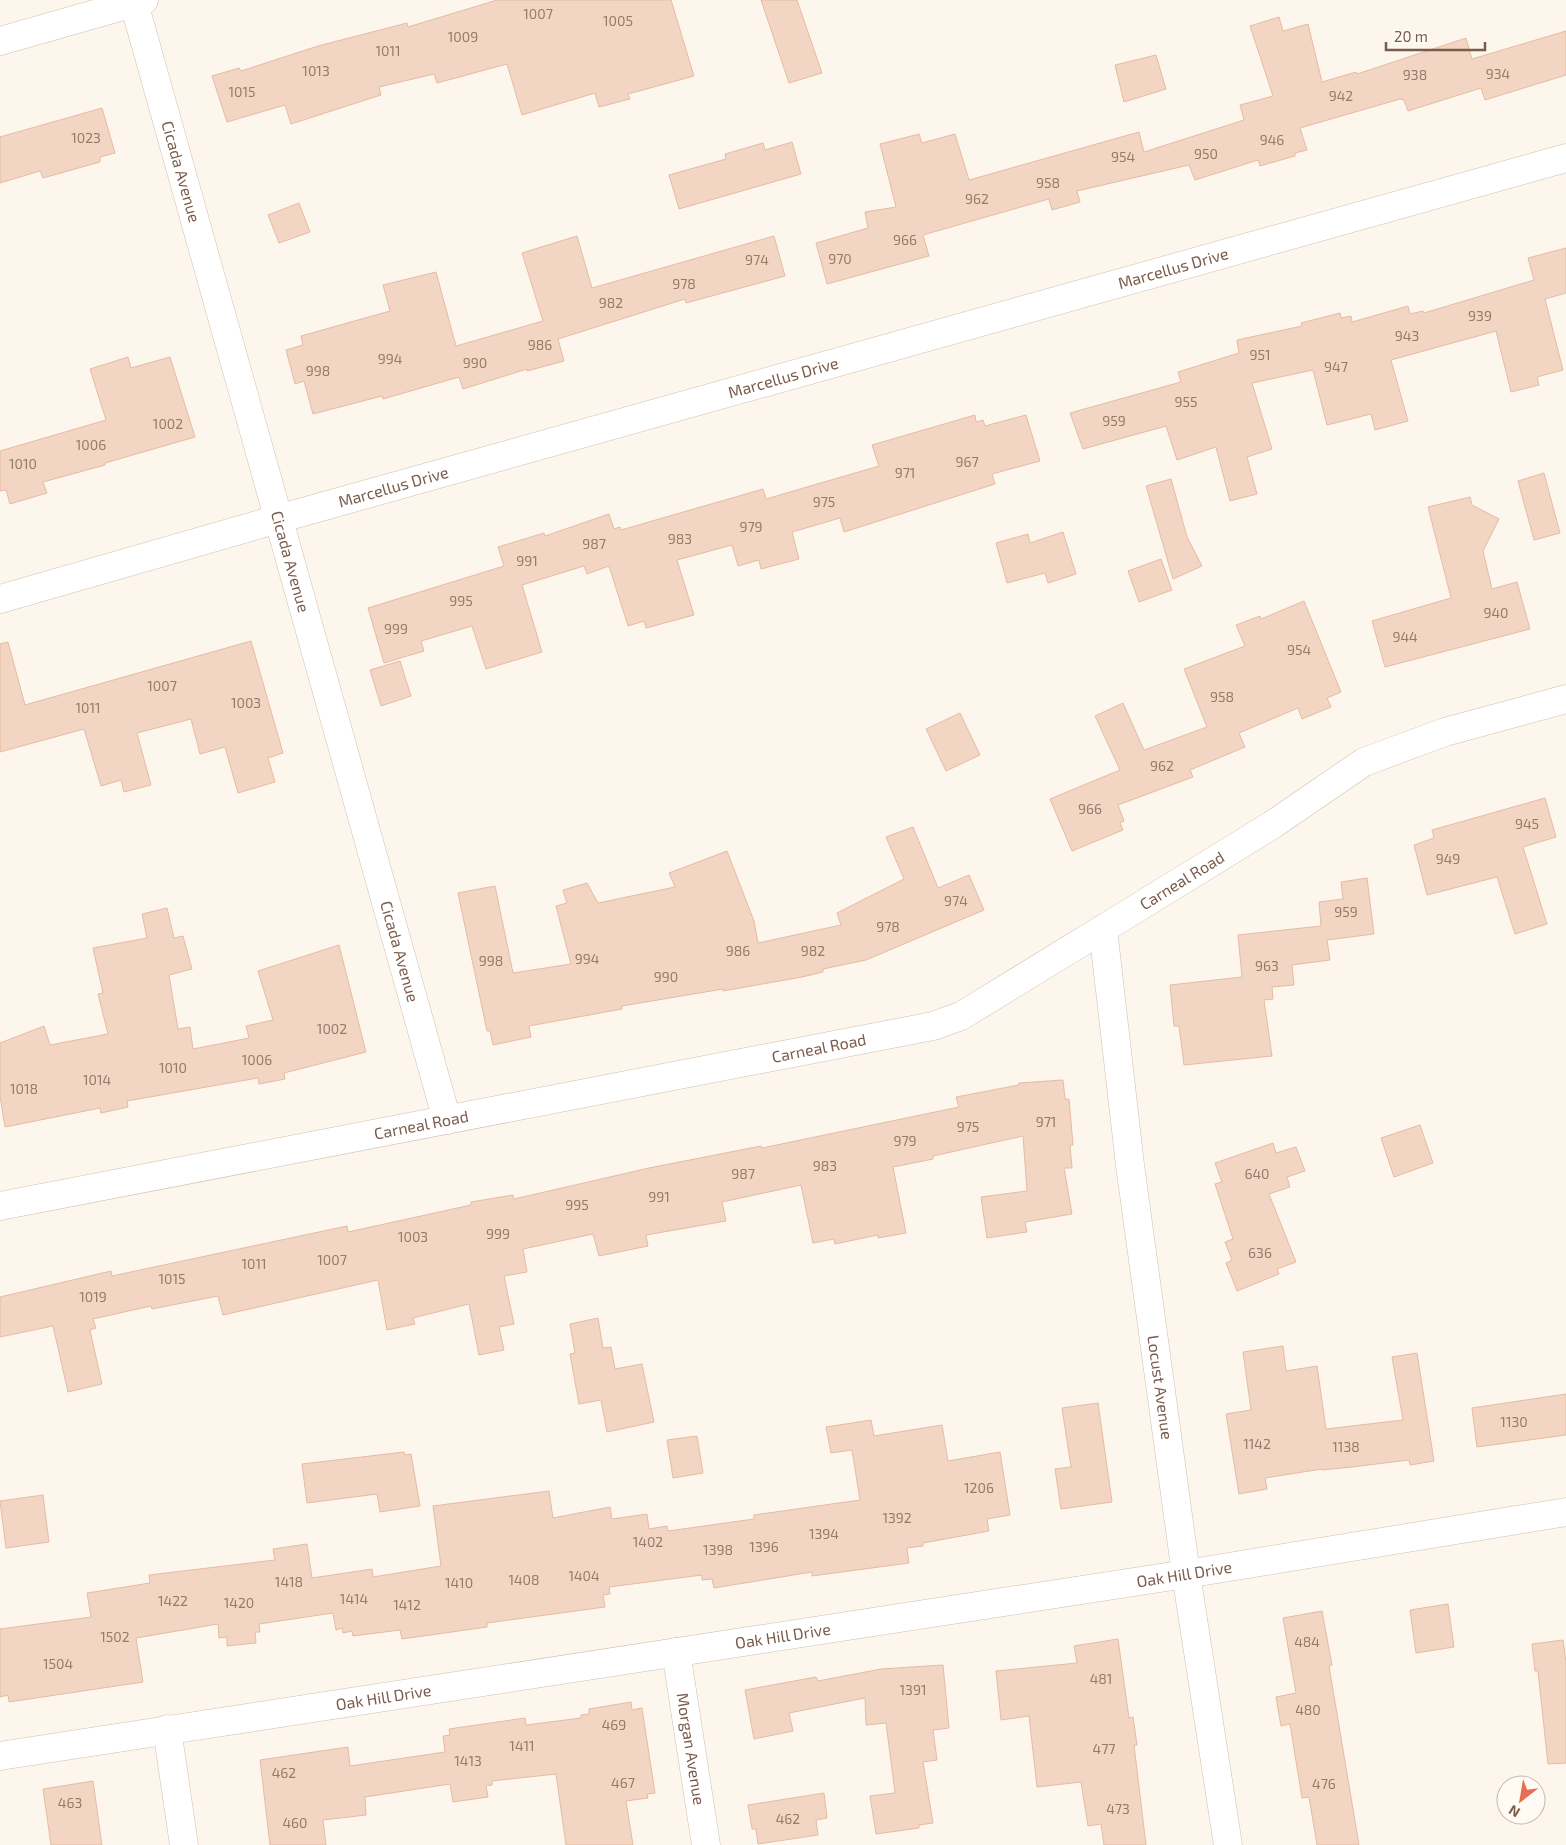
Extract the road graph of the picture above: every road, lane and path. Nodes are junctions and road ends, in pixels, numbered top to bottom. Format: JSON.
{"nodes":[{"id":1,"x":139,"y":1,"type":"edge"},
{"id":2,"x":0,"y":41,"type":"edge"},
{"id":3,"x":1566,"y":158,"type":"edge"},
{"id":4,"x":278,"y":519,"type":"junction"},
{"id":5,"x":0,"y":599,"type":"edge"},
{"id":6,"x":1566,"y":699,"type":"edge"},
{"id":7,"x":1103,"y":929,"type":"junction"},
{"id":8,"x":447,"y":1120,"type":"junction"},
{"id":9,"x":0,"y":1206,"type":"edge"},
{"id":10,"x":1566,"y":1512,"type":"edge"},
{"id":11,"x":1186,"y":1574,"type":"junction"},
{"id":12,"x":676,"y":1652,"type":"junction"},
{"id":13,"x":167,"y":1729,"type":"junction"},
{"id":14,"x":0,"y":1756,"type":"edge"},
{"id":15,"x":184,"y":1845,"type":"edge"},
{"id":16,"x":706,"y":1845,"type":"edge"},
{"id":17,"x":1228,"y":1845,"type":"edge"}],
"edges":[{"from":1,"to":2,"type":"street"},
{"from":1,"to":4,"type":"street","name":"Cicada Avenue"},
{"from":3,"to":4,"type":"street","name":"Marcellus Drive"},
{"from":4,"to":5,"type":"street","name":"Marcellus Drive"},
{"from":4,"to":8,"type":"street","name":"Cicada Avenue"},
{"from":6,"to":7,"type":"street","name":"Carneal Road"},
{"from":7,"to":8,"type":"street","name":"Carneal Road"},
{"from":7,"to":11,"type":"street","name":"Locust Avenue"},
{"from":8,"to":9,"type":"street","name":"Carneal Road"},
{"from":10,"to":11,"type":"street","name":"Oak Hill Drive"},
{"from":11,"to":12,"type":"street","name":"Oak Hill Drive"},
{"from":11,"to":17,"type":"street","name":"Locust Avenue"},
{"from":12,"to":13,"type":"street","name":"Oak Hill Drive"},
{"from":12,"to":16,"type":"street","name":"Morgan Avenue"},
{"from":13,"to":14,"type":"street","name":"Oak Hill Drive"},
{"from":13,"to":15,"type":"street"}]}
